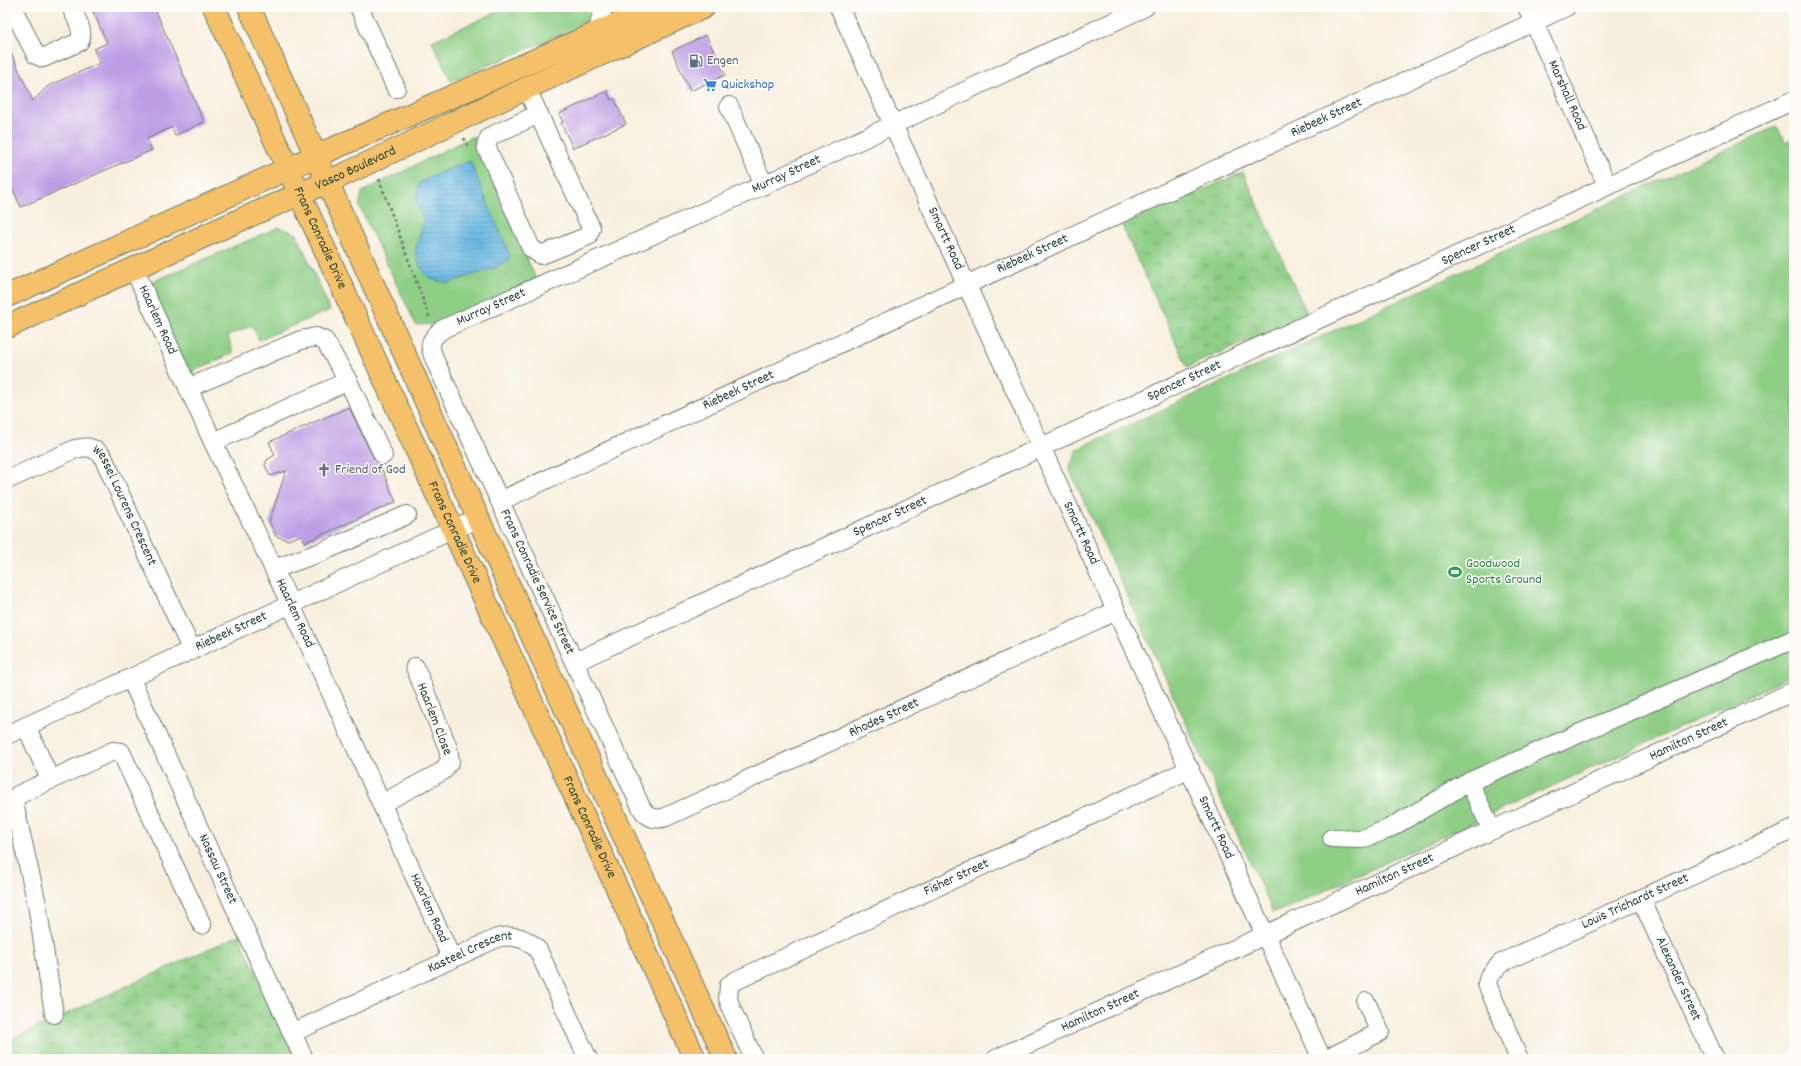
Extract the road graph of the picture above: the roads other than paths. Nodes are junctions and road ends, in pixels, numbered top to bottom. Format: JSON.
{"nodes":[{"id":1,"x":12,"y":7,"type":"edge"},
{"id":2,"x":71,"y":7,"type":"edge"},
{"id":3,"x":214,"y":7,"type":"edge"},
{"id":4,"x":249,"y":7,"type":"edge"},
{"id":5,"x":359,"y":7,"type":"edge"},
{"id":6,"x":603,"y":7,"type":"edge"},
{"id":7,"x":656,"y":7,"type":"edge"},
{"id":8,"x":704,"y":7,"type":"edge"},
{"id":9,"x":839,"y":7,"type":"edge"},
{"id":10,"x":1145,"y":7,"type":"edge"},
{"id":11,"x":1566,"y":7,"type":"edge"},
{"id":12,"x":1530,"y":14,"type":"edge"},
{"id":13,"x":598,"y":32,"type":"junction"},
{"id":14,"x":396,"y":88,"type":"dead end"},
{"id":15,"x":527,"y":89,"type":"junction"},
{"id":16,"x":1794,"y":100,"type":"edge"},
{"id":17,"x":729,"y":106,"type":"dead end"},
{"id":18,"x":538,"y":114,"type":"junction"},
{"id":19,"x":894,"y":123,"type":"junction"},
{"id":20,"x":316,"y":156,"type":"junction"},
{"id":21,"x":289,"y":169,"type":"junction"},
{"id":22,"x":327,"y":182,"type":"junction"},
{"id":23,"x":1607,"y":184,"type":"junction"},
{"id":24,"x":764,"y":185,"type":"junction"},
{"id":25,"x":300,"y":194,"type":"junction"},
{"id":26,"x":134,"y":269,"type":"junction"},
{"id":27,"x":966,"y":285,"type":"junction"},
{"id":28,"x":7,"y":296,"type":"edge"},
{"id":29,"x":7,"y":328,"type":"edge"},
{"id":30,"x":433,"y":339,"type":"joint"},
{"id":31,"x":348,"y":381,"type":"junction"},
{"id":32,"x":188,"y":388,"type":"junction"},
{"id":33,"x":213,"y":442,"type":"junction"},
{"id":34,"x":1041,"y":447,"type":"junction"},
{"id":35,"x":383,"y":455,"type":"dead end"},
{"id":36,"x":7,"y":480,"type":"edge"},
{"id":37,"x":500,"y":501,"type":"junction"},
{"id":38,"x":407,"y":515,"type":"dead end"},
{"id":39,"x":478,"y":518,"type":"junction"},
{"id":40,"x":454,"y":530,"type":"junction"},
{"id":41,"x":274,"y":569,"type":"junction"},
{"id":42,"x":291,"y":605,"type":"junction"},
{"id":43,"x":1116,"y":611,"type":"junction"},
{"id":44,"x":1794,"y":639,"type":"edge"},
{"id":45,"x":192,"y":651,"type":"junction"},
{"id":46,"x":575,"y":662,"type":"junction"},
{"id":47,"x":414,"y":667,"type":"dead end"},
{"id":48,"x":130,"y":679,"type":"junction"},
{"id":49,"x":1794,"y":691,"type":"edge"},
{"id":50,"x":26,"y":726,"type":"junction"},
{"id":51,"x":7,"y":735,"type":"edge"},
{"id":52,"x":1190,"y":770,"type":"junction"},
{"id":53,"x":50,"y":779,"type":"junction"},
{"id":54,"x":1469,"y":782,"type":"junction"},
{"id":55,"x":381,"y":804,"type":"junction"},
{"id":56,"x":651,"y":818,"type":"joint"},
{"id":57,"x":1794,"y":829,"type":"edge"},
{"id":58,"x":1492,"y":830,"type":"junction"},
{"id":59,"x":1332,"y":838,"type":"dead end"},
{"id":60,"x":1641,"y":899,"type":"junction"},
{"id":61,"x":202,"y":925,"type":"dead end"},
{"id":62,"x":1265,"y":935,"type":"junction"},
{"id":63,"x":452,"y":959,"type":"junction"},
{"id":64,"x":1366,"y":1002,"type":"dead end"},
{"id":65,"x":54,"y":1014,"type":"dead end"},
{"id":66,"x":292,"y":1033,"type":"junction"},
{"id":67,"x":304,"y":1059,"type":"edge"},
{"id":68,"x":588,"y":1059,"type":"edge"},
{"id":69,"x":695,"y":1059,"type":"edge"},
{"id":70,"x":726,"y":1059,"type":"edge"},
{"id":71,"x":754,"y":1059,"type":"edge"},
{"id":72,"x":996,"y":1059,"type":"edge"},
{"id":73,"x":1322,"y":1059,"type":"edge"},
{"id":74,"x":1327,"y":1059,"type":"edge"},
{"id":75,"x":1519,"y":1059,"type":"edge"},
{"id":76,"x":1715,"y":1059,"type":"edge"}],
"edges":[{"from":1,"to":2,"type":"street"},
{"from":3,"to":21,"type":"main road","name":"Frans Conradie Drive"},
{"from":4,"to":20,"type":"main road","name":"Frans Conradie Drive"},
{"from":5,"to":14,"type":"street"},
{"from":6,"to":13,"type":"street"},
{"from":7,"to":13,"type":"main road","name":"Vasco Boulevard"},
{"from":8,"to":15,"type":"main road","name":"Vasco Boulevard"},
{"from":9,"to":19,"type":"street","name":"Smartt Road"},
{"from":10,"to":19,"type":"street","name":"Murray Street"},
{"from":11,"to":12,"type":"street","name":"Riebeek Street"},
{"from":12,"to":23,"type":"street","name":"Marshall Road"},
{"from":12,"to":27,"type":"street","name":"Riebeek Street"},
{"from":13,"to":20,"type":"main road","name":"Vasco Boulevard"},
{"from":15,"to":18,"type":"street"},
{"from":15,"to":22,"type":"main road","name":"Vasco Boulevard"},
{"from":16,"to":23,"type":"street","name":"Spencer Street"},
{"from":17,"to":24,"type":"street"},
{"from":18,"to":18,"type":"street"},
{"from":19,"to":24,"type":"street","name":"Murray Street"},
{"from":19,"to":27,"type":"street","name":"Smartt Road"},
{"from":20,"to":21,"type":"main road","name":"Vasco Boulevard"},
{"from":20,"to":22,"type":"main road","name":"Frans Conradie Drive"},
{"from":21,"to":25,"type":"main road","name":"Frans Conradie Drive"},
{"from":21,"to":28,"type":"main road","name":"Vasco Boulevard"},
{"from":22,"to":25,"type":"main road","name":"Vasco Boulevard"},
{"from":22,"to":39,"type":"main road","name":"Frans Conradie Drive"},
{"from":23,"to":34,"type":"street","name":"Spencer Street"},
{"from":24,"to":30,"type":"street","name":"Murray Street"},
{"from":25,"to":26,"type":"main road","name":"Vasco Boulevard"},
{"from":25,"to":40,"type":"main road","name":"Frans Conradie Drive"},
{"from":26,"to":29,"type":"main road","name":"Vasco Boulevard"},
{"from":26,"to":32,"type":"street","name":"Haarlem Road"},
{"from":27,"to":34,"type":"street","name":"Smartt Road"},
{"from":27,"to":37,"type":"street","name":"Riebeek Street"},
{"from":30,"to":37,"type":"street","name":"Frans Conradie Service Street"},
{"from":31,"to":32,"type":"street"},
{"from":31,"to":33,"type":"street"},
{"from":31,"to":35,"type":"street"},
{"from":32,"to":33,"type":"street","name":"Haarlem Road"},
{"from":33,"to":41,"type":"street","name":"Haarlem Road"},
{"from":34,"to":43,"type":"street","name":"Smartt Road"},
{"from":34,"to":46,"type":"street","name":"Spencer Street"},
{"from":36,"to":45,"type":"street","name":"Wessel Lourens Crescent"},
{"from":37,"to":46,"type":"street","name":"Frans Conradie Service Street"},
{"from":38,"to":41,"type":"street"},
{"from":39,"to":40,"type":"street","name":"Riebeek Street"},
{"from":39,"to":70,"type":"main road","name":"Frans Conradie Drive"},
{"from":40,"to":42,"type":"street","name":"Riebeek Street"},
{"from":40,"to":69,"type":"main road","name":"Frans Conradie Drive"},
{"from":41,"to":42,"type":"street","name":"Haarlem Road"},
{"from":42,"to":45,"type":"street","name":"Riebeek Street"},
{"from":42,"to":55,"type":"street","name":"Haarlem Road"},
{"from":43,"to":52,"type":"street","name":"Smartt Road"},
{"from":43,"to":56,"type":"street","name":"Rhodes Street"},
{"from":44,"to":54,"type":"street"},
{"from":45,"to":48,"type":"street","name":"Riebeek Street"},
{"from":46,"to":56,"type":"street","name":"Frans Conradie Service Street"},
{"from":47,"to":55,"type":"street","name":"Haarlem Close"},
{"from":48,"to":50,"type":"street","name":"Riebeek Street"},
{"from":48,"to":66,"type":"street","name":"Nassau Street"},
{"from":49,"to":58,"type":"street","name":"Hamilton Street"},
{"from":50,"to":51,"type":"street","name":"Riebeek Street"},
{"from":50,"to":53,"type":"street"},
{"from":52,"to":62,"type":"street","name":"Smartt Road"},
{"from":52,"to":71,"type":"street","name":"Fisher Street"},
{"from":53,"to":61,"type":"street"},
{"from":53,"to":65,"type":"street"},
{"from":54,"to":58,"type":"street"},
{"from":54,"to":59,"type":"street"},
{"from":55,"to":63,"type":"street","name":"Haarlem Road"},
{"from":57,"to":60,"type":"street","name":"Louis Trichardt Street"},
{"from":58,"to":62,"type":"street","name":"Hamilton Street"},
{"from":60,"to":75,"type":"street","name":"Louis Trichardt Street"},
{"from":60,"to":76,"type":"street","name":"Alexander Street"},
{"from":62,"to":72,"type":"street","name":"Hamilton Street"},
{"from":62,"to":73,"type":"street","name":"Smartt Road"},
{"from":63,"to":66,"type":"street","name":"Kasteel Crescent"},
{"from":63,"to":68,"type":"street","name":"Kasteel Crescent"},
{"from":64,"to":74,"type":"street"},
{"from":66,"to":67,"type":"street","name":"Nassau Street"}]}
